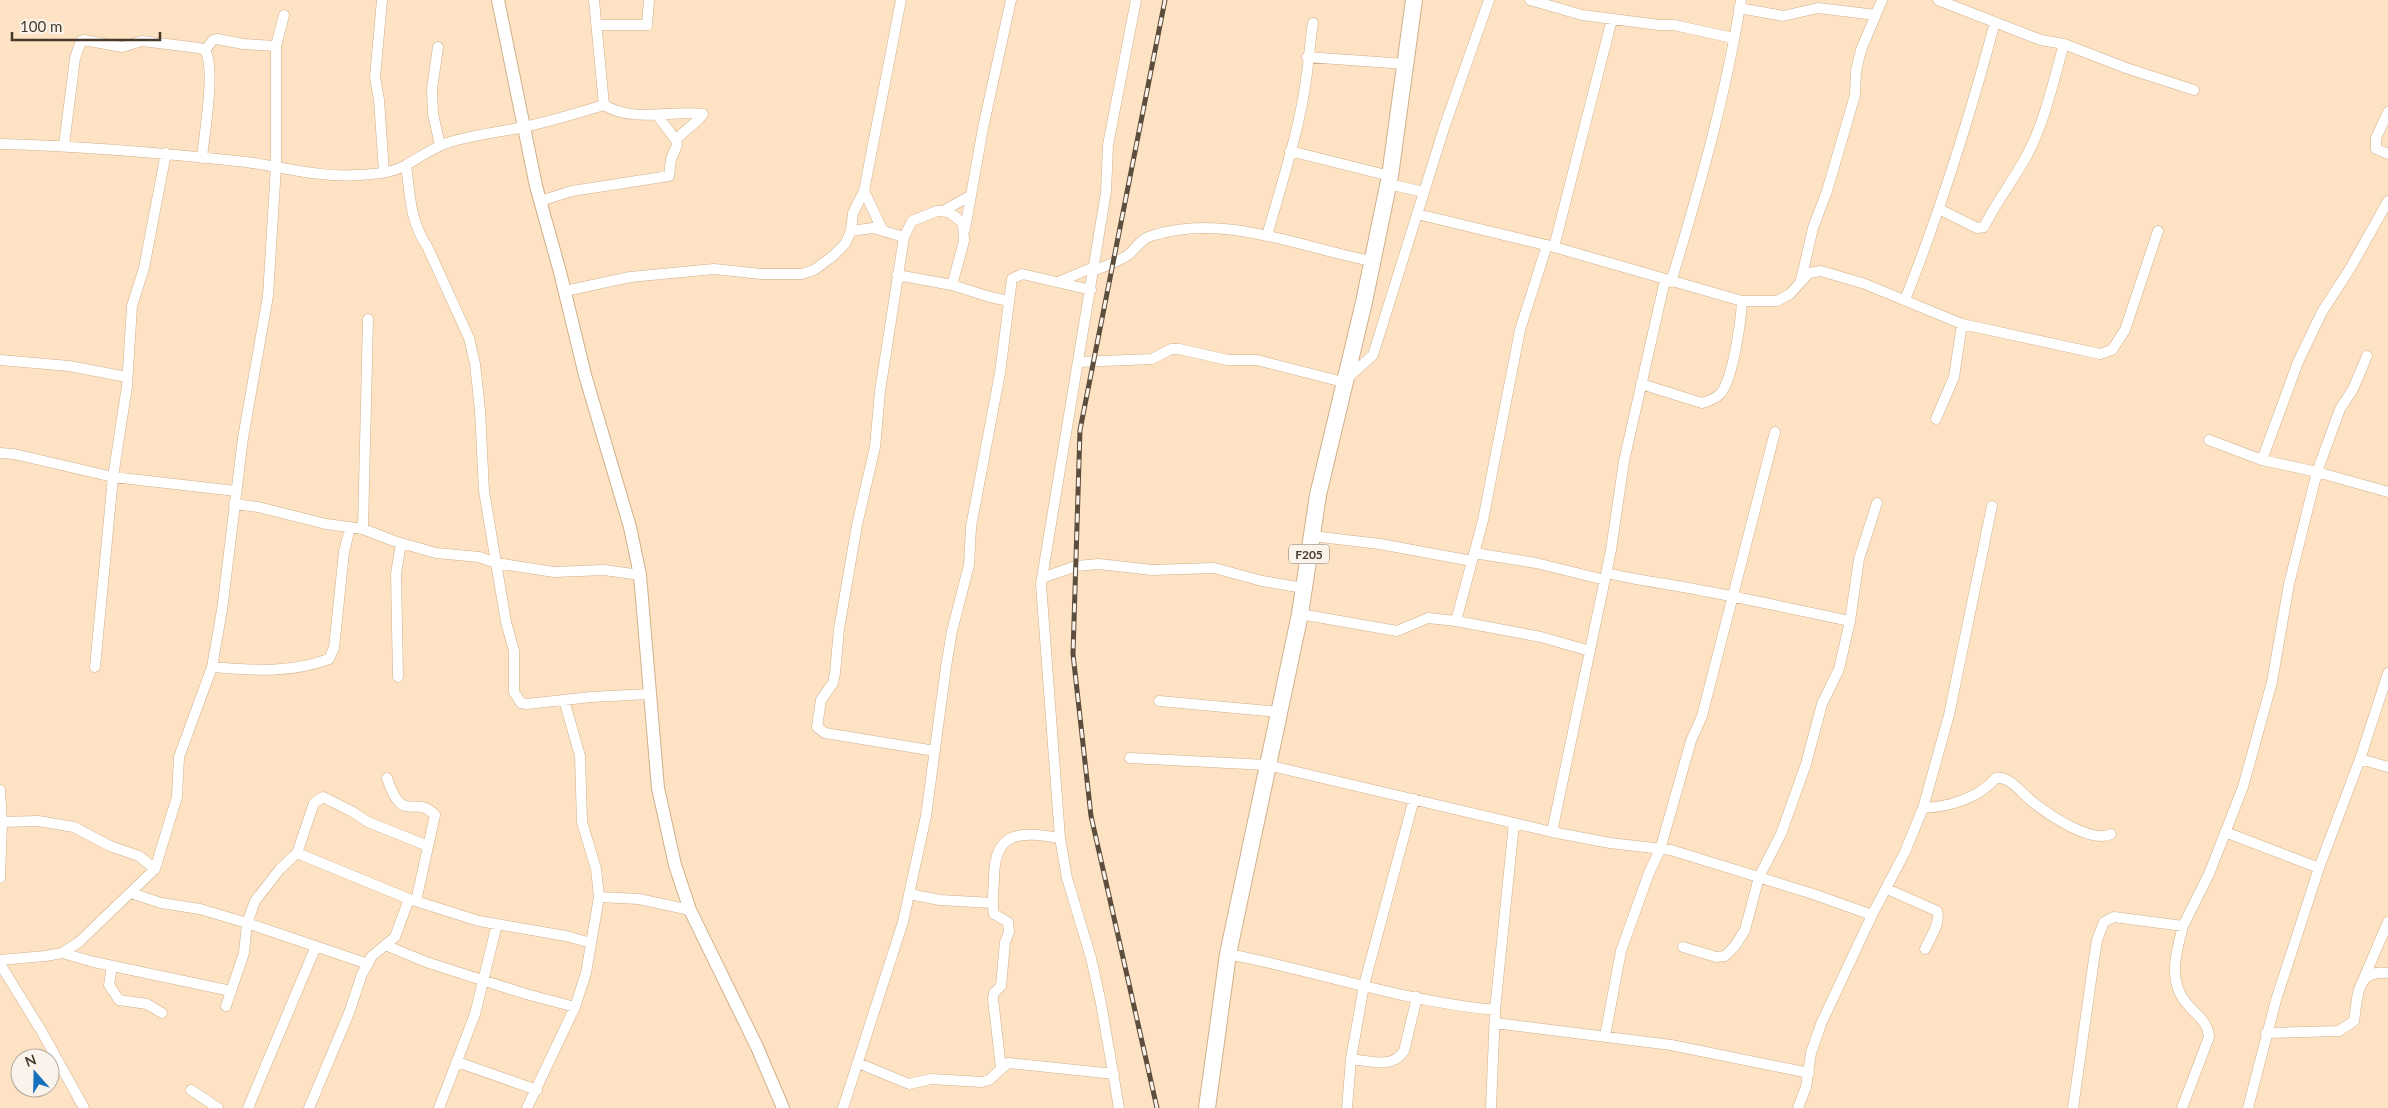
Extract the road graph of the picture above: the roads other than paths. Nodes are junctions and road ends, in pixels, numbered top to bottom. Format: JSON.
{"nodes":[{"id":1,"x":382,"y":0,"type":"edge"},
{"id":2,"x":498,"y":0,"type":"edge"},
{"id":3,"x":594,"y":0,"type":"edge"},
{"id":4,"x":649,"y":0,"type":"edge"},
{"id":5,"x":901,"y":0,"type":"edge"},
{"id":6,"x":1011,"y":0,"type":"edge"},
{"id":7,"x":1136,"y":0,"type":"edge"},
{"id":8,"x":1414,"y":0,"type":"edge"},
{"id":9,"x":1489,"y":0,"type":"edge"},
{"id":10,"x":1530,"y":0,"type":"edge"},
{"id":11,"x":1882,"y":0,"type":"edge"},
{"id":12,"x":1938,"y":0,"type":"edge"},
{"id":13,"x":1740,"y":4,"type":"edge"},
{"id":14,"x":1809,"y":5,"type":"edge"},
{"id":15,"x":284,"y":15,"type":"dead end"},
{"id":16,"x":1876,"y":15,"type":"junction"},
{"id":17,"x":1612,"y":20,"type":"junction"},
{"id":18,"x":1313,"y":22,"type":"dead end"},
{"id":19,"x":1995,"y":22,"type":"junction"},
{"id":20,"x":597,"y":25,"type":"junction"},
{"id":21,"x":1733,"y":38,"type":"junction"},
{"id":22,"x":2064,"y":44,"type":"junction"},
{"id":23,"x":276,"y":46,"type":"junction"},
{"id":24,"x":438,"y":47,"type":"dead end"},
{"id":25,"x":205,"y":50,"type":"junction"},
{"id":26,"x":1307,"y":57,"type":"junction"},
{"id":27,"x":1406,"y":64,"type":"junction"},
{"id":28,"x":2194,"y":90,"type":"dead end"},
{"id":29,"x":604,"y":105,"type":"junction"},
{"id":30,"x":2388,"y":112,"type":"edge"},
{"id":31,"x":657,"y":115,"type":"junction"},
{"id":32,"x":523,"y":127,"type":"junction"},
{"id":33,"x":676,"y":140,"type":"junction"},
{"id":34,"x":0,"y":144,"type":"edge"},
{"id":35,"x":64,"y":145,"type":"junction"},
{"id":36,"x":440,"y":145,"type":"junction"},
{"id":37,"x":1290,"y":151,"type":"junction"},
{"id":38,"x":166,"y":153,"type":"junction"},
{"id":39,"x":2388,"y":154,"type":"edge"},
{"id":40,"x":202,"y":158,"type":"junction"},
{"id":41,"x":276,"y":166,"type":"junction"},
{"id":42,"x":406,"y":166,"type":"junction"},
{"id":43,"x":384,"y":172,"type":"junction"},
{"id":44,"x":1389,"y":180,"type":"junction"},
{"id":45,"x":864,"y":191,"type":"junction"},
{"id":46,"x":1424,"y":192,"type":"junction"},
{"id":47,"x":970,"y":196,"type":"junction"},
{"id":48,"x":540,"y":201,"type":"junction"},
{"id":49,"x":2388,"y":201,"type":"edge"},
{"id":50,"x":1939,"y":209,"type":"junction"},
{"id":51,"x":943,"y":211,"type":"junction"},
{"id":52,"x":1417,"y":214,"type":"junction"},
{"id":53,"x":882,"y":229,"type":"junction"},
{"id":54,"x":851,"y":230,"type":"junction"},
{"id":55,"x":2158,"y":231,"type":"dead end"},
{"id":56,"x":965,"y":232,"type":"junction"},
{"id":57,"x":1267,"y":236,"type":"junction"},
{"id":58,"x":904,"y":237,"type":"junction"},
{"id":59,"x":1550,"y":246,"type":"junction"},
{"id":60,"x":1372,"y":261,"type":"junction"},
{"id":61,"x":1094,"y":269,"type":"junction"},
{"id":62,"x":897,"y":275,"type":"junction"},
{"id":63,"x":1668,"y":281,"type":"junction"},
{"id":64,"x":1058,"y":282,"type":"junction"},
{"id":65,"x":1801,"y":284,"type":"junction"},
{"id":66,"x":952,"y":285,"type":"junction"},
{"id":67,"x":1091,"y":290,"type":"junction"},
{"id":68,"x":565,"y":291,"type":"junction"},
{"id":69,"x":1742,"y":300,"type":"junction"},
{"id":70,"x":1905,"y":300,"type":"junction"},
{"id":71,"x":1009,"y":301,"type":"junction"},
{"id":72,"x":368,"y":319,"type":"dead end"},
{"id":73,"x":1962,"y":324,"type":"junction"},
{"id":74,"x":2366,"y":356,"type":"dead end"},
{"id":75,"x":0,"y":360,"type":"edge"},
{"id":76,"x":1079,"y":362,"type":"junction"},
{"id":77,"x":127,"y":377,"type":"junction"},
{"id":78,"x":1343,"y":382,"type":"junction"},
{"id":79,"x":1642,"y":384,"type":"junction"},
{"id":80,"x":1936,"y":419,"type":"dead end"},
{"id":81,"x":1775,"y":432,"type":"dead end"},
{"id":82,"x":2209,"y":440,"type":"dead end"},
{"id":83,"x":0,"y":453,"type":"edge"},
{"id":84,"x":2262,"y":460,"type":"junction"},
{"id":85,"x":2317,"y":472,"type":"junction"},
{"id":86,"x":113,"y":477,"type":"junction"},
{"id":87,"x":236,"y":491,"type":"junction"},
{"id":88,"x":2388,"y":492,"type":"edge"},
{"id":89,"x":1877,"y":503,"type":"dead end"},
{"id":90,"x":234,"y":504,"type":"junction"},
{"id":91,"x":1992,"y":506,"type":"dead end"},
{"id":92,"x":350,"y":528,"type":"junction"},
{"id":93,"x":364,"y":529,"type":"junction"},
{"id":94,"x":1312,"y":536,"type":"junction"},
{"id":95,"x":401,"y":543,"type":"junction"},
{"id":96,"x":1473,"y":557,"type":"junction"},
{"id":97,"x":496,"y":563,"type":"junction"},
{"id":98,"x":640,"y":575,"type":"junction"},
{"id":99,"x":1606,"y":576,"type":"junction"},
{"id":100,"x":1042,"y":578,"type":"junction"},
{"id":101,"x":1304,"y":588,"type":"junction"},
{"id":102,"x":1732,"y":596,"type":"junction"},
{"id":103,"x":1300,"y":614,"type":"junction"},
{"id":104,"x":1456,"y":621,"type":"junction"},
{"id":105,"x":1850,"y":621,"type":"junction"},
{"id":106,"x":1590,"y":651,"type":"junction"},
{"id":107,"x":94,"y":667,"type":"dead end"},
{"id":108,"x":212,"y":667,"type":"junction"},
{"id":109,"x":2388,"y":673,"type":"edge"},
{"id":110,"x":398,"y":677,"type":"dead end"},
{"id":111,"x":649,"y":694,"type":"junction"},
{"id":112,"x":564,"y":700,"type":"junction"},
{"id":113,"x":1159,"y":701,"type":"dead end"},
{"id":114,"x":1279,"y":712,"type":"junction"},
{"id":115,"x":935,"y":751,"type":"junction"},
{"id":116,"x":1130,"y":758,"type":"dead end"},
{"id":117,"x":2360,"y":759,"type":"junction"},
{"id":118,"x":1267,"y":764,"type":"junction"},
{"id":119,"x":2388,"y":767,"type":"edge"},
{"id":120,"x":387,"y":778,"type":"dead end"},
{"id":121,"x":0,"y":790,"type":"edge"},
{"id":122,"x":1414,"y":799,"type":"junction"},
{"id":123,"x":1923,"y":808,"type":"junction"},
{"id":124,"x":2,"y":822,"type":"junction"},
{"id":125,"x":1514,"y":822,"type":"junction"},
{"id":126,"x":1552,"y":832,"type":"junction"},
{"id":127,"x":2226,"y":832,"type":"junction"},
{"id":128,"x":2111,"y":834,"type":"dead end"},
{"id":129,"x":1060,"y":838,"type":"junction"},
{"id":130,"x":428,"y":846,"type":"junction"},
{"id":131,"x":1660,"y":850,"type":"junction"},
{"id":132,"x":297,"y":854,"type":"junction"},
{"id":133,"x":2319,"y":868,"type":"junction"},
{"id":134,"x":155,"y":869,"type":"junction"},
{"id":135,"x":1759,"y":877,"type":"junction"},
{"id":136,"x":0,"y":878,"type":"edge"},
{"id":137,"x":1887,"y":889,"type":"junction"},
{"id":138,"x":131,"y":893,"type":"junction"},
{"id":139,"x":909,"y":894,"type":"junction"},
{"id":140,"x":599,"y":896,"type":"junction"},
{"id":141,"x":413,"y":900,"type":"junction"},
{"id":142,"x":992,"y":903,"type":"junction"},
{"id":143,"x":690,"y":910,"type":"junction"},
{"id":144,"x":1872,"y":915,"type":"junction"},
{"id":145,"x":2388,"y":922,"type":"edge"},
{"id":146,"x":247,"y":923,"type":"junction"},
{"id":147,"x":497,"y":924,"type":"junction"},
{"id":148,"x":2182,"y":926,"type":"junction"},
{"id":149,"x":591,"y":943,"type":"junction"},
{"id":150,"x":385,"y":945,"type":"junction"},
{"id":151,"x":316,"y":946,"type":"junction"},
{"id":152,"x":1684,"y":947,"type":"dead end"},
{"id":153,"x":1925,"y":949,"type":"dead end"},
{"id":154,"x":62,"y":952,"type":"junction"},
{"id":155,"x":1228,"y":954,"type":"junction"},
{"id":156,"x":0,"y":962,"type":"edge"},
{"id":157,"x":368,"y":964,"type":"junction"},
{"id":158,"x":112,"y":966,"type":"junction"},
{"id":159,"x":2388,"y":973,"type":"edge"},
{"id":160,"x":2364,"y":978,"type":"junction"},
{"id":161,"x":484,"y":979,"type":"junction"},
{"id":162,"x":1364,"y":984,"type":"junction"},
{"id":163,"x":231,"y":991,"type":"junction"},
{"id":164,"x":1417,"y":997,"type":"junction"},
{"id":165,"x":226,"y":1006,"type":"dead end"},
{"id":166,"x":576,"y":1007,"type":"junction"},
{"id":167,"x":1495,"y":1010,"type":"junction"},
{"id":168,"x":162,"y":1013,"type":"dead end"},
{"id":169,"x":1495,"y":1023,"type":"junction"},
{"id":170,"x":2266,"y":1033,"type":"junction"},
{"id":171,"x":1605,"y":1036,"type":"junction"},
{"id":172,"x":1351,"y":1059,"type":"junction"},
{"id":173,"x":458,"y":1062,"type":"junction"},
{"id":174,"x":858,"y":1063,"type":"junction"},
{"id":175,"x":1000,"y":1068,"type":"junction"},
{"id":176,"x":1808,"y":1073,"type":"junction"},
{"id":177,"x":1114,"y":1074,"type":"junction"},
{"id":178,"x":191,"y":1090,"type":"dead end"},
{"id":179,"x":537,"y":1090,"type":"junction"},
{"id":180,"x":84,"y":1108,"type":"edge"},
{"id":181,"x":218,"y":1108,"type":"edge"},
{"id":182,"x":248,"y":1108,"type":"edge"},
{"id":183,"x":308,"y":1108,"type":"edge"},
{"id":184,"x":439,"y":1108,"type":"edge"},
{"id":185,"x":528,"y":1108,"type":"edge"},
{"id":186,"x":783,"y":1108,"type":"edge"},
{"id":187,"x":843,"y":1108,"type":"edge"},
{"id":188,"x":1119,"y":1108,"type":"edge"},
{"id":189,"x":1208,"y":1108,"type":"edge"},
{"id":190,"x":1347,"y":1108,"type":"edge"},
{"id":191,"x":1491,"y":1108,"type":"edge"},
{"id":192,"x":1798,"y":1108,"type":"edge"},
{"id":193,"x":2073,"y":1108,"type":"edge"},
{"id":194,"x":2182,"y":1108,"type":"edge"},
{"id":195,"x":2248,"y":1108,"type":"edge"}],
"edges":[{"from":1,"to":43,"type":"street"},
{"from":2,"to":32,"type":"street"},
{"from":3,"to":20,"type":"street"},
{"from":4,"to":20,"type":"street"},
{"from":5,"to":45,"type":"street"},
{"from":6,"to":47,"type":"street"},
{"from":7,"to":61,"type":"street"},
{"from":8,"to":27,"type":"main road","number":"F205"},
{"from":9,"to":46,"type":"street"},
{"from":10,"to":17,"type":"street"},
{"from":11,"to":16,"type":"street"},
{"from":12,"to":19,"type":"street"},
{"from":13,"to":14,"type":"street"},
{"from":13,"to":21,"type":"street"},
{"from":14,"to":16,"type":"street"},
{"from":15,"to":23,"type":"street"},
{"from":16,"to":65,"type":"street"},
{"from":17,"to":21,"type":"street"},
{"from":17,"to":59,"type":"street"},
{"from":18,"to":26,"type":"street"},
{"from":19,"to":22,"type":"street"},
{"from":19,"to":50,"type":"street"},
{"from":20,"to":29,"type":"street"},
{"from":21,"to":63,"type":"street"},
{"from":22,"to":28,"type":"street"},
{"from":22,"to":50,"type":"street"},
{"from":23,"to":25,"type":"street"},
{"from":23,"to":41,"type":"street"},
{"from":24,"to":36,"type":"street"},
{"from":25,"to":35,"type":"street"},
{"from":25,"to":40,"type":"street"},
{"from":26,"to":27,"type":"street"},
{"from":26,"to":37,"type":"street"},
{"from":27,"to":44,"type":"main road","number":"F205"},
{"from":29,"to":31,"type":"street"},
{"from":29,"to":32,"type":"street"},
{"from":30,"to":39,"type":"street"},
{"from":31,"to":33,"type":"street"},
{"from":31,"to":33,"type":"street"},
{"from":32,"to":36,"type":"street"},
{"from":32,"to":48,"type":"street"},
{"from":33,"to":48,"type":"street"},
{"from":34,"to":35,"type":"street"},
{"from":35,"to":38,"type":"street"},
{"from":36,"to":42,"type":"street"},
{"from":37,"to":44,"type":"street"},
{"from":37,"to":57,"type":"street"},
{"from":38,"to":40,"type":"street"},
{"from":38,"to":77,"type":"street"},
{"from":40,"to":41,"type":"street"},
{"from":41,"to":43,"type":"street"},
{"from":41,"to":87,"type":"street"},
{"from":42,"to":43,"type":"street"},
{"from":42,"to":97,"type":"street"},
{"from":44,"to":46,"type":"street"},
{"from":44,"to":60,"type":"main road","number":"F205"},
{"from":45,"to":53,"type":"street"},
{"from":45,"to":54,"type":"street"},
{"from":46,"to":52,"type":"street"},
{"from":47,"to":51,"type":"street"},
{"from":47,"to":56,"type":"street"},
{"from":48,"to":68,"type":"street"},
{"from":49,"to":84,"type":"street"},
{"from":50,"to":70,"type":"street"},
{"from":51,"to":56,"type":"street"},
{"from":51,"to":58,"type":"street"},
{"from":52,"to":59,"type":"street"},
{"from":52,"to":78,"type":"street"},
{"from":53,"to":54,"type":"street"},
{"from":53,"to":58,"type":"street"},
{"from":54,"to":68,"type":"street"},
{"from":55,"to":73,"type":"street"},
{"from":56,"to":66,"type":"street"},
{"from":57,"to":60,"type":"street"},
{"from":57,"to":61,"type":"street"},
{"from":58,"to":62,"type":"street"},
{"from":59,"to":63,"type":"street"},
{"from":59,"to":96,"type":"street"},
{"from":60,"to":78,"type":"main road","number":"F205"},
{"from":61,"to":64,"type":"street"},
{"from":61,"to":67,"type":"street"},
{"from":62,"to":66,"type":"street"},
{"from":62,"to":115,"type":"street"},
{"from":63,"to":69,"type":"street"},
{"from":63,"to":79,"type":"street"},
{"from":64,"to":67,"type":"street"},
{"from":64,"to":71,"type":"street"},
{"from":65,"to":69,"type":"street"},
{"from":65,"to":70,"type":"street"},
{"from":66,"to":71,"type":"street"},
{"from":67,"to":76,"type":"street"},
{"from":68,"to":98,"type":"street"},
{"from":69,"to":79,"type":"street"},
{"from":70,"to":73,"type":"street"},
{"from":71,"to":115,"type":"street"},
{"from":72,"to":93,"type":"street"},
{"from":73,"to":80,"type":"street"},
{"from":74,"to":85,"type":"street"},
{"from":75,"to":77,"type":"street"},
{"from":76,"to":78,"type":"street"},
{"from":76,"to":100,"type":"street"},
{"from":77,"to":86,"type":"street"},
{"from":78,"to":94,"type":"main road","number":"F205"},
{"from":79,"to":99,"type":"street"},
{"from":81,"to":102,"type":"street"},
{"from":82,"to":84,"type":"street"},
{"from":83,"to":86,"type":"street"},
{"from":84,"to":85,"type":"street"},
{"from":85,"to":88,"type":"street"},
{"from":85,"to":127,"type":"street"},
{"from":86,"to":87,"type":"street"},
{"from":86,"to":107,"type":"street"},
{"from":87,"to":90,"type":"street"},
{"from":89,"to":105,"type":"street"},
{"from":90,"to":92,"type":"street"},
{"from":90,"to":108,"type":"street"},
{"from":91,"to":123,"type":"street"},
{"from":92,"to":93,"type":"street"},
{"from":92,"to":108,"type":"street"},
{"from":93,"to":95,"type":"street"},
{"from":94,"to":96,"type":"street"},
{"from":94,"to":101,"type":"main road","number":"F205"},
{"from":95,"to":97,"type":"street"},
{"from":95,"to":110,"type":"street"},
{"from":96,"to":99,"type":"street"},
{"from":96,"to":104,"type":"street"},
{"from":97,"to":98,"type":"street"},
{"from":97,"to":112,"type":"street"},
{"from":98,"to":111,"type":"street"},
{"from":99,"to":102,"type":"street"},
{"from":99,"to":106,"type":"street"},
{"from":100,"to":101,"type":"street"},
{"from":100,"to":129,"type":"street"},
{"from":101,"to":103,"type":"main road","number":"F205"},
{"from":102,"to":105,"type":"street"},
{"from":102,"to":131,"type":"street"},
{"from":103,"to":104,"type":"street"},
{"from":103,"to":114,"type":"main road","number":"F205"},
{"from":104,"to":106,"type":"street"},
{"from":105,"to":135,"type":"street"},
{"from":106,"to":126,"type":"street"},
{"from":108,"to":134,"type":"street"},
{"from":109,"to":117,"type":"street"},
{"from":111,"to":112,"type":"street"},
{"from":111,"to":143,"type":"street"},
{"from":112,"to":140,"type":"street"},
{"from":113,"to":114,"type":"street"},
{"from":114,"to":118,"type":"main road","number":"F205"},
{"from":115,"to":139,"type":"street"},
{"from":116,"to":118,"type":"street"},
{"from":117,"to":119,"type":"street"},
{"from":117,"to":133,"type":"street"},
{"from":118,"to":122,"type":"street"},
{"from":118,"to":155,"type":"main road","number":"F205"},
{"from":120,"to":130,"type":"street"},
{"from":121,"to":124,"type":"street"},
{"from":122,"to":125,"type":"street"},
{"from":122,"to":162,"type":"street"},
{"from":123,"to":128,"type":"street"},
{"from":123,"to":137,"type":"street"},
{"from":124,"to":134,"type":"street"},
{"from":124,"to":136,"type":"street"},
{"from":125,"to":126,"type":"street"},
{"from":125,"to":167,"type":"street"},
{"from":126,"to":131,"type":"street"},
{"from":127,"to":133,"type":"street"},
{"from":127,"to":148,"type":"street"},
{"from":129,"to":142,"type":"street"},
{"from":129,"to":177,"type":"street"},
{"from":130,"to":132,"type":"street"},
{"from":130,"to":141,"type":"street"},
{"from":131,"to":135,"type":"street"},
{"from":131,"to":171,"type":"street"},
{"from":132,"to":141,"type":"street"},
{"from":132,"to":146,"type":"street"},
{"from":133,"to":170,"type":"street"},
{"from":134,"to":138,"type":"street"},
{"from":135,"to":144,"type":"street"},
{"from":135,"to":152,"type":"street"},
{"from":137,"to":144,"type":"street"},
{"from":137,"to":153,"type":"street"},
{"from":138,"to":146,"type":"street"},
{"from":138,"to":154,"type":"street"},
{"from":139,"to":142,"type":"street"},
{"from":139,"to":174,"type":"street"},
{"from":140,"to":143,"type":"street"},
{"from":140,"to":149,"type":"street"},
{"from":141,"to":147,"type":"street"},
{"from":141,"to":150,"type":"street"},
{"from":142,"to":175,"type":"street"},
{"from":143,"to":186,"type":"street"},
{"from":144,"to":176,"type":"street"},
{"from":145,"to":160,"type":"street"},
{"from":146,"to":151,"type":"street"},
{"from":146,"to":163,"type":"street"},
{"from":147,"to":149,"type":"street"},
{"from":147,"to":161,"type":"street"},
{"from":148,"to":193,"type":"street"},
{"from":148,"to":194,"type":"street"},
{"from":149,"to":166,"type":"street"},
{"from":150,"to":157,"type":"street"},
{"from":150,"to":161,"type":"street"},
{"from":151,"to":157,"type":"street"},
{"from":151,"to":182,"type":"street"},
{"from":154,"to":156,"type":"street"},
{"from":154,"to":158,"type":"street"},
{"from":155,"to":162,"type":"street"},
{"from":155,"to":189,"type":"main road","number":"F205"},
{"from":156,"to":180,"type":"street"},
{"from":157,"to":183,"type":"street"},
{"from":158,"to":163,"type":"street"},
{"from":158,"to":168,"type":"street"},
{"from":159,"to":160,"type":"street"},
{"from":160,"to":170,"type":"street"},
{"from":161,"to":166,"type":"street"},
{"from":161,"to":173,"type":"street"},
{"from":162,"to":164,"type":"street"},
{"from":162,"to":172,"type":"street"},
{"from":163,"to":165,"type":"street"},
{"from":164,"to":167,"type":"street"},
{"from":164,"to":172,"type":"street"},
{"from":166,"to":179,"type":"street"},
{"from":167,"to":169,"type":"street"},
{"from":169,"to":171,"type":"street"},
{"from":169,"to":191,"type":"street"},
{"from":170,"to":195,"type":"street"},
{"from":171,"to":176,"type":"street"},
{"from":172,"to":190,"type":"street"},
{"from":173,"to":179,"type":"street"},
{"from":173,"to":184,"type":"street"},
{"from":174,"to":175,"type":"street"},
{"from":174,"to":187,"type":"street"},
{"from":175,"to":177,"type":"street"},
{"from":176,"to":192,"type":"street"},
{"from":177,"to":188,"type":"street"},
{"from":178,"to":181,"type":"street"},
{"from":179,"to":185,"type":"street"}]}
